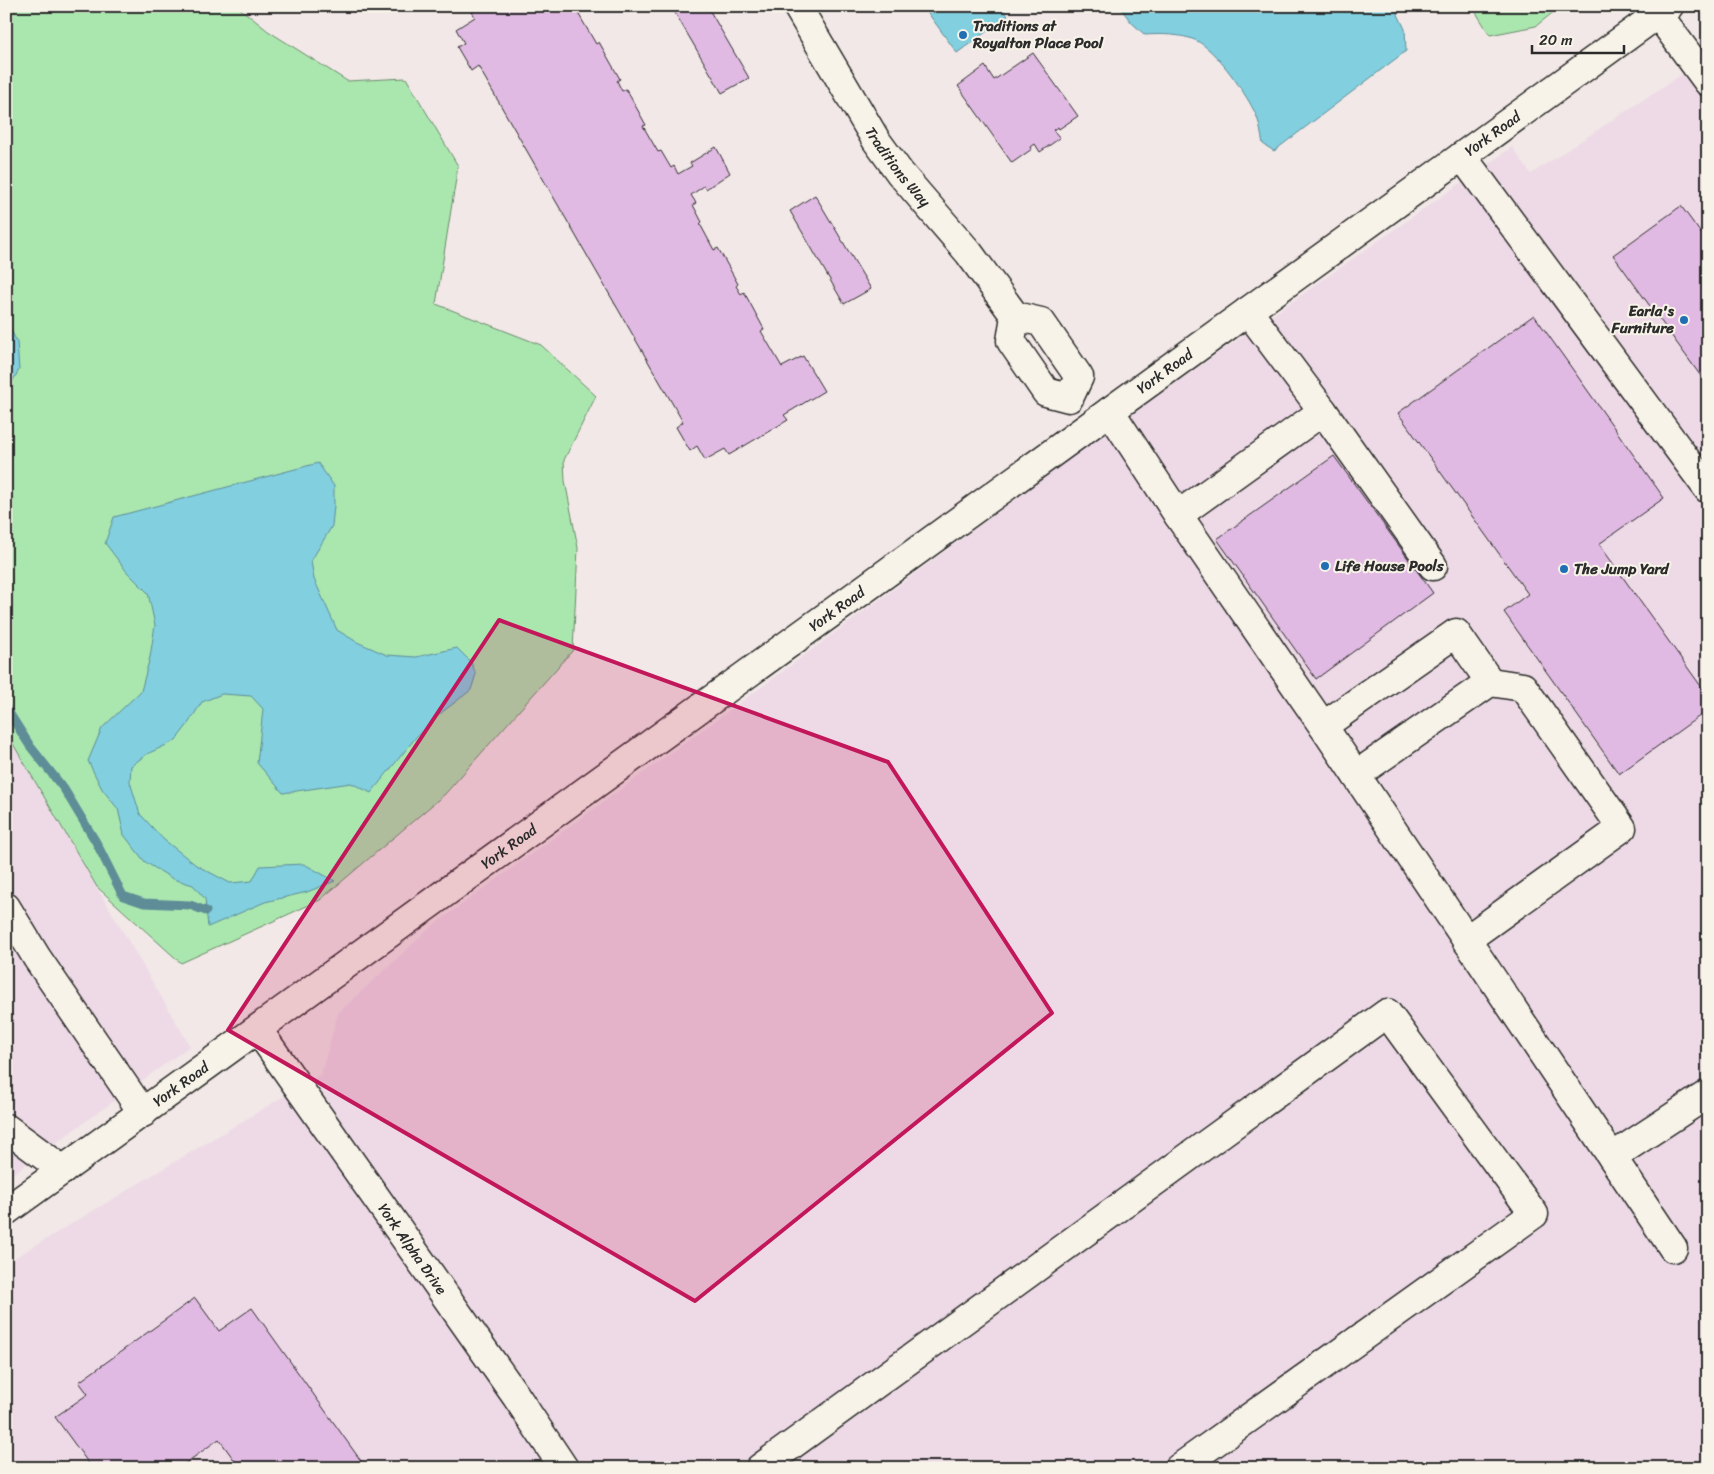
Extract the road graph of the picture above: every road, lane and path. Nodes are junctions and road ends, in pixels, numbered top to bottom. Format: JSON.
{"nodes":[{"id":1,"x":797,"y":6,"type":"edge"},
{"id":2,"x":1664,"y":10,"type":"edge"},
{"id":3,"x":1708,"y":82,"type":"edge"},
{"id":4,"x":1462,"y":156,"type":"junction"},
{"id":5,"x":1248,"y":311,"type":"junction"},
{"id":6,"x":1015,"y":316,"type":"junction"},
{"id":7,"x":1069,"y":398,"type":"junction"},
{"id":8,"x":1110,"y":411,"type":"junction"},
{"id":9,"x":1323,"y":411,"type":"junction"},
{"id":10,"x":1088,"y":427,"type":"junction"},
{"id":11,"x":1708,"y":489,"type":"edge"},
{"id":12,"x":1178,"y":515,"type":"junction"},
{"id":13,"x":1433,"y":566,"type":"dead end"},
{"id":14,"x":1490,"y":682,"type":"junction"},
{"id":15,"x":1323,"y":726,"type":"junction"},
{"id":16,"x":1356,"y":775,"type":"junction"},
{"id":17,"x":6,"y":906,"type":"edge"},
{"id":18,"x":1466,"y":940,"type":"junction"},
{"id":19,"x":258,"y":1030,"type":"junction"},
{"id":20,"x":1708,"y":1094,"type":"edge"},
{"id":21,"x":143,"y":1113,"type":"junction"},
{"id":22,"x":6,"y":1128,"type":"edge"},
{"id":23,"x":1612,"y":1157,"type":"junction"},
{"id":24,"x":63,"y":1170,"type":"junction"},
{"id":25,"x":6,"y":1211,"type":"edge"},
{"id":26,"x":1673,"y":1248,"type":"dead end"},
{"id":27,"x":564,"y":1468,"type":"edge"},
{"id":28,"x":760,"y":1468,"type":"edge"},
{"id":29,"x":1179,"y":1468,"type":"edge"}],
"edges":[{"from":1,"to":6,"type":"street","name":"Traditions Way"},
{"from":2,"to":3,"type":"street"},
{"from":2,"to":4,"type":"street","name":"York Road"},
{"from":4,"to":5,"type":"street","name":"York Road"},
{"from":4,"to":11,"type":"street"},
{"from":5,"to":8,"type":"street","name":"York Road"},
{"from":5,"to":9,"type":"street"},
{"from":6,"to":7,"type":"street"},
{"from":6,"to":7,"type":"street"},
{"from":7,"to":10,"type":"street"},
{"from":8,"to":10,"type":"street","name":"York Road"},
{"from":8,"to":12,"type":"street"},
{"from":9,"to":12,"type":"street"},
{"from":9,"to":13,"type":"street"},
{"from":10,"to":19,"type":"street","name":"York Road"},
{"from":12,"to":15,"type":"street"},
{"from":14,"to":15,"type":"street"},
{"from":14,"to":16,"type":"street"},
{"from":14,"to":18,"type":"street"},
{"from":15,"to":16,"type":"street"},
{"from":16,"to":18,"type":"street"},
{"from":17,"to":21,"type":"street"},
{"from":18,"to":23,"type":"street"},
{"from":19,"to":21,"type":"street","name":"York Road"},
{"from":19,"to":27,"type":"street","name":"York Alpha Drive"},
{"from":20,"to":23,"type":"street"},
{"from":21,"to":24,"type":"street","name":"York Road"},
{"from":22,"to":24,"type":"street"},
{"from":23,"to":26,"type":"street"},
{"from":24,"to":25,"type":"street","name":"York Road"},
{"from":28,"to":29,"type":"street"}]}
